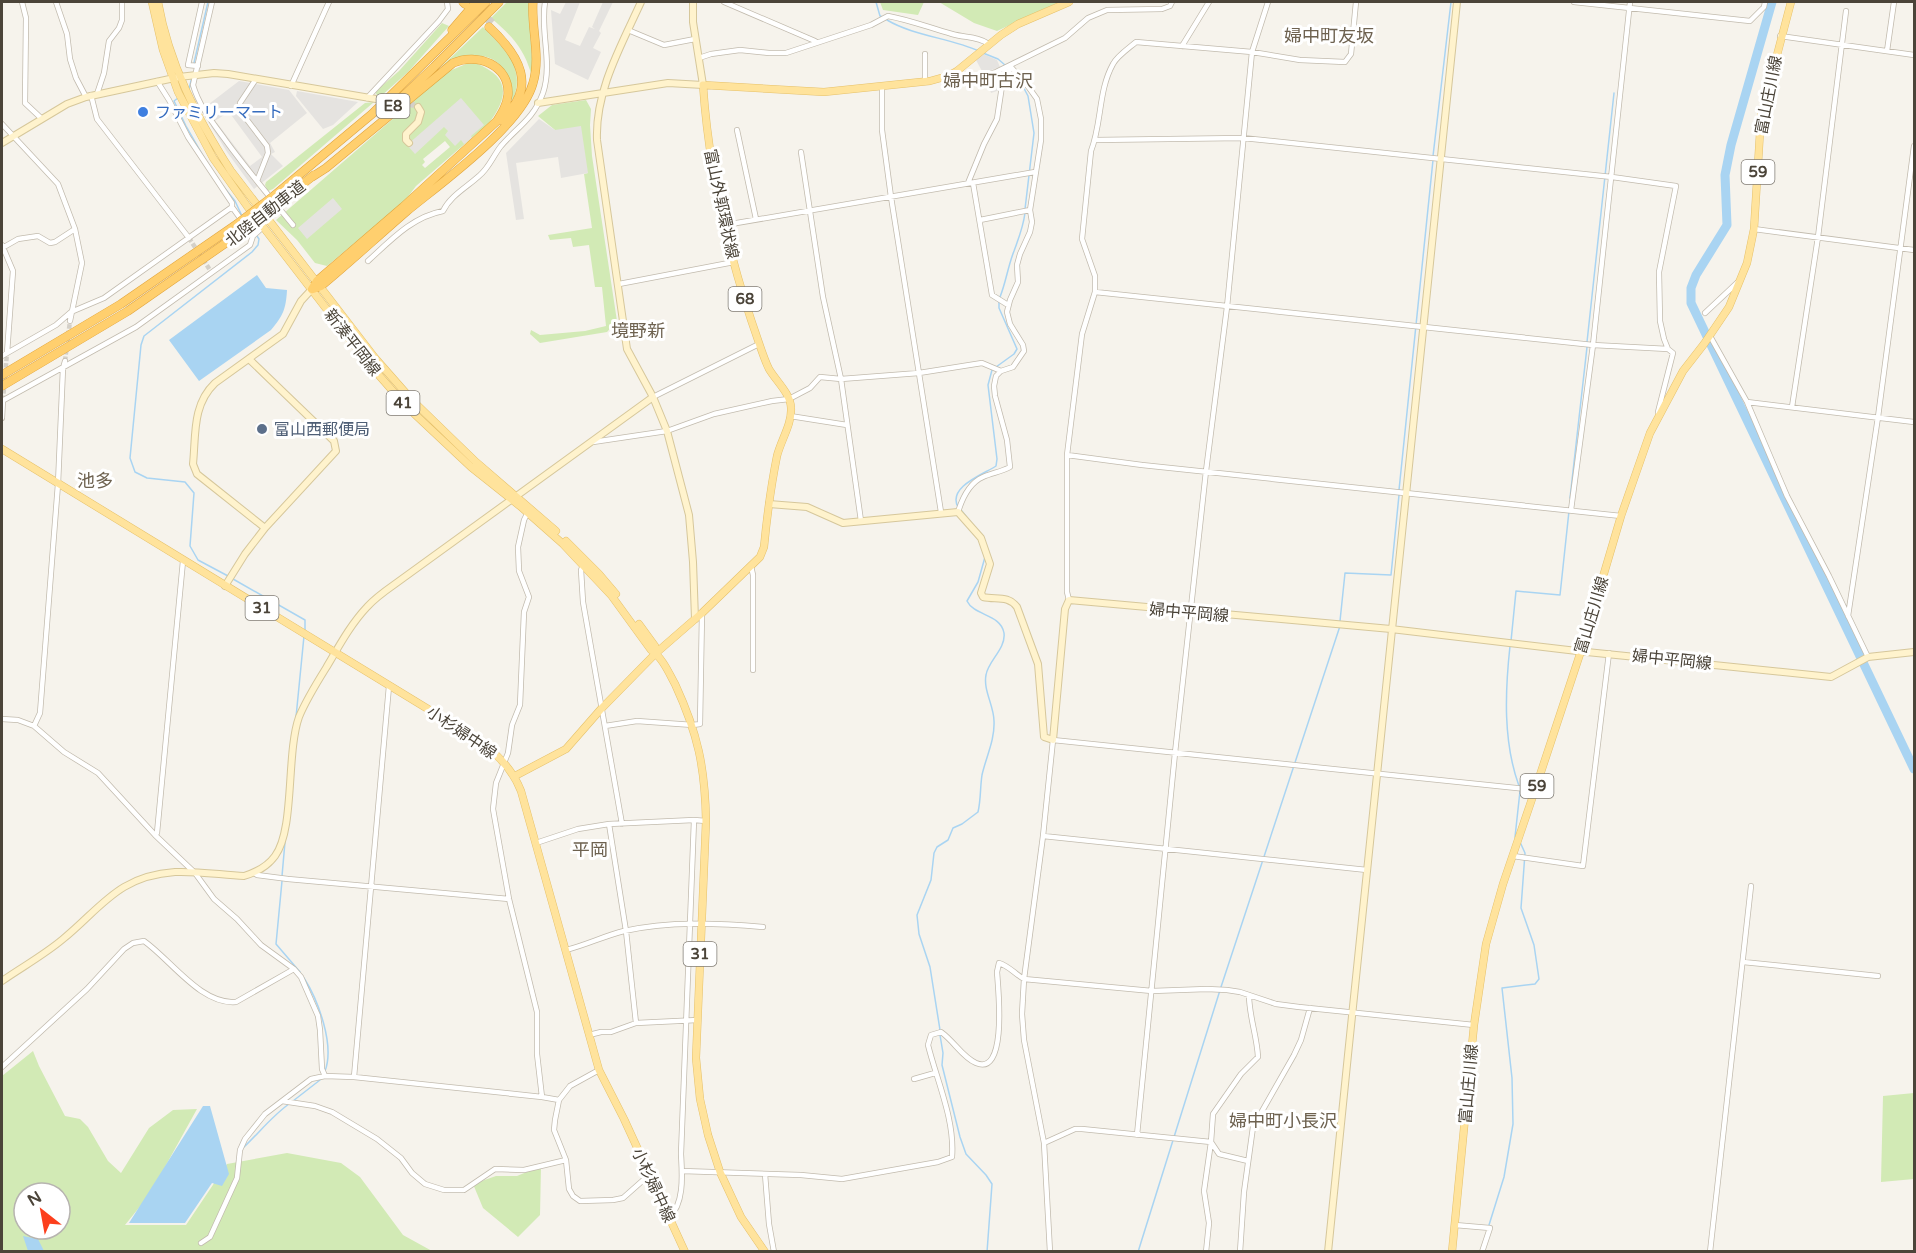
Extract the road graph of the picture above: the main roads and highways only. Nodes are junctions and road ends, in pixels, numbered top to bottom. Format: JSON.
{"nodes":[{"id":1,"x":152,"y":2,"type":"edge"},
{"id":2,"x":158,"y":2,"type":"edge"},
{"id":3,"x":476,"y":2,"type":"edge"},
{"id":4,"x":486,"y":2,"type":"edge"},
{"id":5,"x":499,"y":2,"type":"edge"},
{"id":6,"x":533,"y":2,"type":"edge"},
{"id":7,"x":1070,"y":2,"type":"edge"},
{"id":8,"x":1791,"y":2,"type":"edge"},
{"id":9,"x":420,"y":68,"type":"junction"},
{"id":10,"x":176,"y":77,"type":"junction"},
{"id":11,"x":518,"y":112,"type":"junction"},
{"id":12,"x":488,"y":130,"type":"junction"},
{"id":13,"x":312,"y":177,"type":"junction"},
{"id":14,"x":319,"y":284,"type":"junction"},
{"id":15,"x":312,"y":289,"type":"junction"},
{"id":16,"x":2,"y":375,"type":"edge"},
{"id":17,"x":2,"y":386,"type":"edge"},
{"id":18,"x":2,"y":449,"type":"edge"},
{"id":19,"x":514,"y":498,"type":"junction"},
{"id":20,"x":656,"y":653,"type":"junction"},
{"id":21,"x":515,"y":776,"type":"junction"},
{"id":22,"x":685,"y":1251,"type":"edge"},
{"id":23,"x":765,"y":1251,"type":"edge"},
{"id":24,"x":1452,"y":1251,"type":"edge"}],
"edges":[{"from":1,"to":10,"type":"main road","name":"新湊平岡線","number":"41"},
{"from":2,"to":10,"type":"main road","name":"新湊平岡線","number":"41"},
{"from":3,"to":9,"type":"highway"},
{"from":4,"to":9,"type":"highway","name":"北陸自動車道","number":"E8"},
{"from":5,"to":13,"type":"highway","name":"北陸自動車道","number":"E8"},
{"from":6,"to":11,"type":"highway"},
{"from":7,"to":20,"type":"main road","name":"富山外郭環状線","number":"68"},
{"from":8,"to":24,"type":"main road","name":"富山庄川線","number":"59"},
{"from":9,"to":16,"type":"highway","name":"北陸自動車道","number":"E8","bridge":true},
{"from":10,"to":14,"type":"main road","name":"新湊平岡線","number":"41"},
{"from":10,"to":15,"type":"main road","name":"新湊平岡線","number":"41"},
{"from":11,"to":12,"type":"highway"},
{"from":11,"to":14,"type":"highway"},
{"from":12,"to":13,"type":"highway"},
{"from":12,"to":14,"type":"highway"},
{"from":13,"to":17,"type":"highway","name":"北陸自動車道","number":"E8","bridge":true},
{"from":14,"to":15,"type":"highway"},
{"from":14,"to":19,"type":"main road","name":"新湊平岡線","number":"41"},
{"from":15,"to":19,"type":"main road","name":"新湊平岡線","number":"41"},
{"from":18,"to":21,"type":"main road","name":"小杉婦中線","number":"31"},
{"from":19,"to":20,"type":"main road","name":"新湊平岡線","number":"41"},
{"from":19,"to":20,"type":"main road","name":"新湊平岡線","number":"41"},
{"from":20,"to":21,"type":"main road"},
{"from":20,"to":23,"type":"main road","number":"31"},
{"from":21,"to":22,"type":"main road","name":"小杉婦中線","number":"31"}]}
